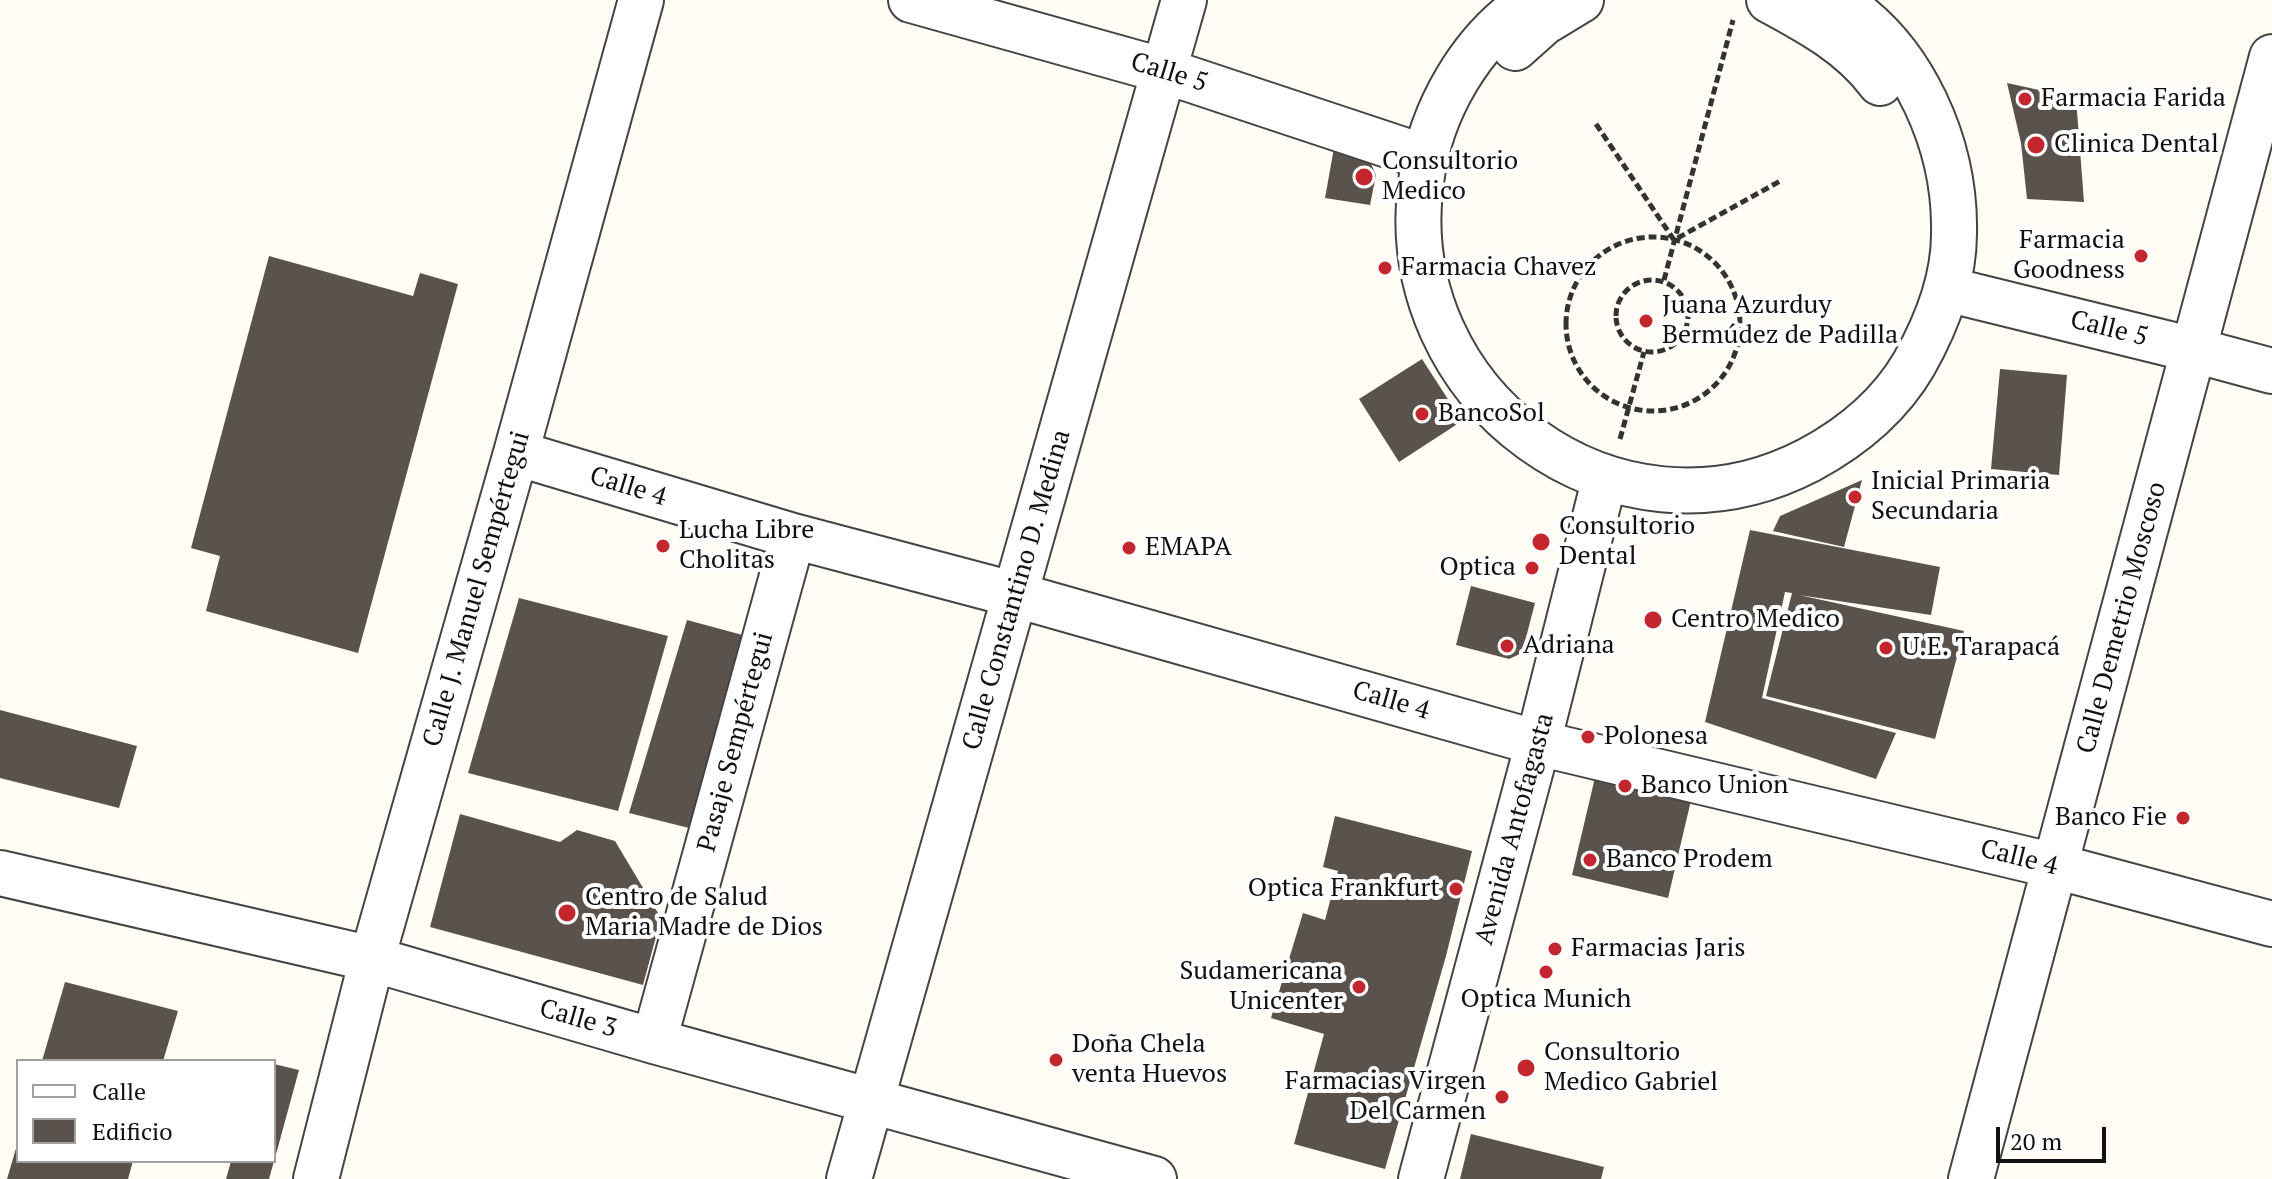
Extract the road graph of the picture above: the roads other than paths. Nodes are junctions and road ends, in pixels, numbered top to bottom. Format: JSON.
{"nodes":[{"id":1,"x":641,"y":0,"type":"edge"},
{"id":2,"x":911,"y":0,"type":"edge"},
{"id":3,"x":1184,"y":0,"type":"edge"},
{"id":4,"x":1532,"y":0,"type":"edge"},
{"id":5,"x":1581,"y":0,"type":"edge"},
{"id":6,"x":1836,"y":0,"type":"edge"},
{"id":7,"x":1752,"y":7,"type":"edge"},
{"id":8,"x":2272,"y":57,"type":"edge"},
{"id":9,"x":1165,"y":71,"type":"junction"},
{"id":10,"x":1424,"y":157,"type":"junction"},
{"id":11,"x":1946,"y":289,"type":"junction"},
{"id":12,"x":2194,"y":350,"type":"junction"},
{"id":13,"x":2272,"y":371,"type":"edge"},
{"id":14,"x":516,"y":453,"type":"junction"},
{"id":15,"x":1611,"y":464,"type":"junction"},
{"id":16,"x":793,"y":536,"type":"junction"},
{"id":17,"x":1016,"y":595,"type":"junction"},
{"id":18,"x":1538,"y":743,"type":"junction"},
{"id":19,"x":2055,"y":866,"type":"junction"},
{"id":20,"x":0,"y":873,"type":"edge"},
{"id":21,"x":2272,"y":924,"type":"edge"},
{"id":22,"x":372,"y":959,"type":"junction"},
{"id":23,"x":654,"y":1041,"type":"junction"},
{"id":24,"x":870,"y":1102,"type":"junction"},
{"id":25,"x":316,"y":1179,"type":"edge"},
{"id":26,"x":849,"y":1179,"type":"edge"},
{"id":27,"x":1154,"y":1179,"type":"edge"},
{"id":28,"x":1421,"y":1179,"type":"edge"},
{"id":29,"x":1971,"y":1179,"type":"edge"}],
"edges":[{"from":1,"to":14,"type":"street","name":"Calle J. Manuel Sempértegui"},
{"from":2,"to":9,"type":"street","name":"Calle 5"},
{"from":3,"to":9,"type":"street","name":"Calle Constantino D. Medina"},
{"from":4,"to":10,"type":"street"},
{"from":5,"to":7,"type":"street"},
{"from":6,"to":11,"type":"street"},
{"from":8,"to":12,"type":"street","name":"Calle Demetrio Moscoso"},
{"from":9,"to":10,"type":"street","name":"Calle 5"},
{"from":9,"to":17,"type":"street","name":"Calle Constantino D. Medina"},
{"from":10,"to":15,"type":"street"},
{"from":11,"to":12,"type":"street","name":"Calle 5"},
{"from":11,"to":15,"type":"street"},
{"from":12,"to":13,"type":"street","name":"Calle 5"},
{"from":12,"to":19,"type":"street","name":"Calle Demetrio Moscoso"},
{"from":14,"to":16,"type":"street","name":"Calle 4"},
{"from":14,"to":22,"type":"street","name":"Calle J. Manuel Sempértegui"},
{"from":15,"to":18,"type":"street","name":"Avenida Antofagasta"},
{"from":16,"to":17,"type":"street","name":"Calle 4"},
{"from":16,"to":23,"type":"street","name":"Pasaje Sempértegui"},
{"from":17,"to":18,"type":"street","name":"Calle 4"},
{"from":17,"to":24,"type":"street","name":"Calle Constantino D. Medina"},
{"from":18,"to":19,"type":"street","name":"Calle 4"},
{"from":18,"to":28,"type":"street","name":"Avenida Antofagasta"},
{"from":19,"to":21,"type":"street","name":"Calle 4"},
{"from":19,"to":29,"type":"street","name":"Calle Demetrio Moscoso"},
{"from":20,"to":22,"type":"street","name":"Calle 3"},
{"from":22,"to":23,"type":"street","name":"Calle 3"},
{"from":22,"to":25,"type":"street","name":"Calle J. Manuel Sempértegui"},
{"from":23,"to":24,"type":"street","name":"Calle 3"},
{"from":24,"to":26,"type":"street","name":"Calle Constantino D. Medina"},
{"from":24,"to":27,"type":"street","name":"Calle 3"}]}
